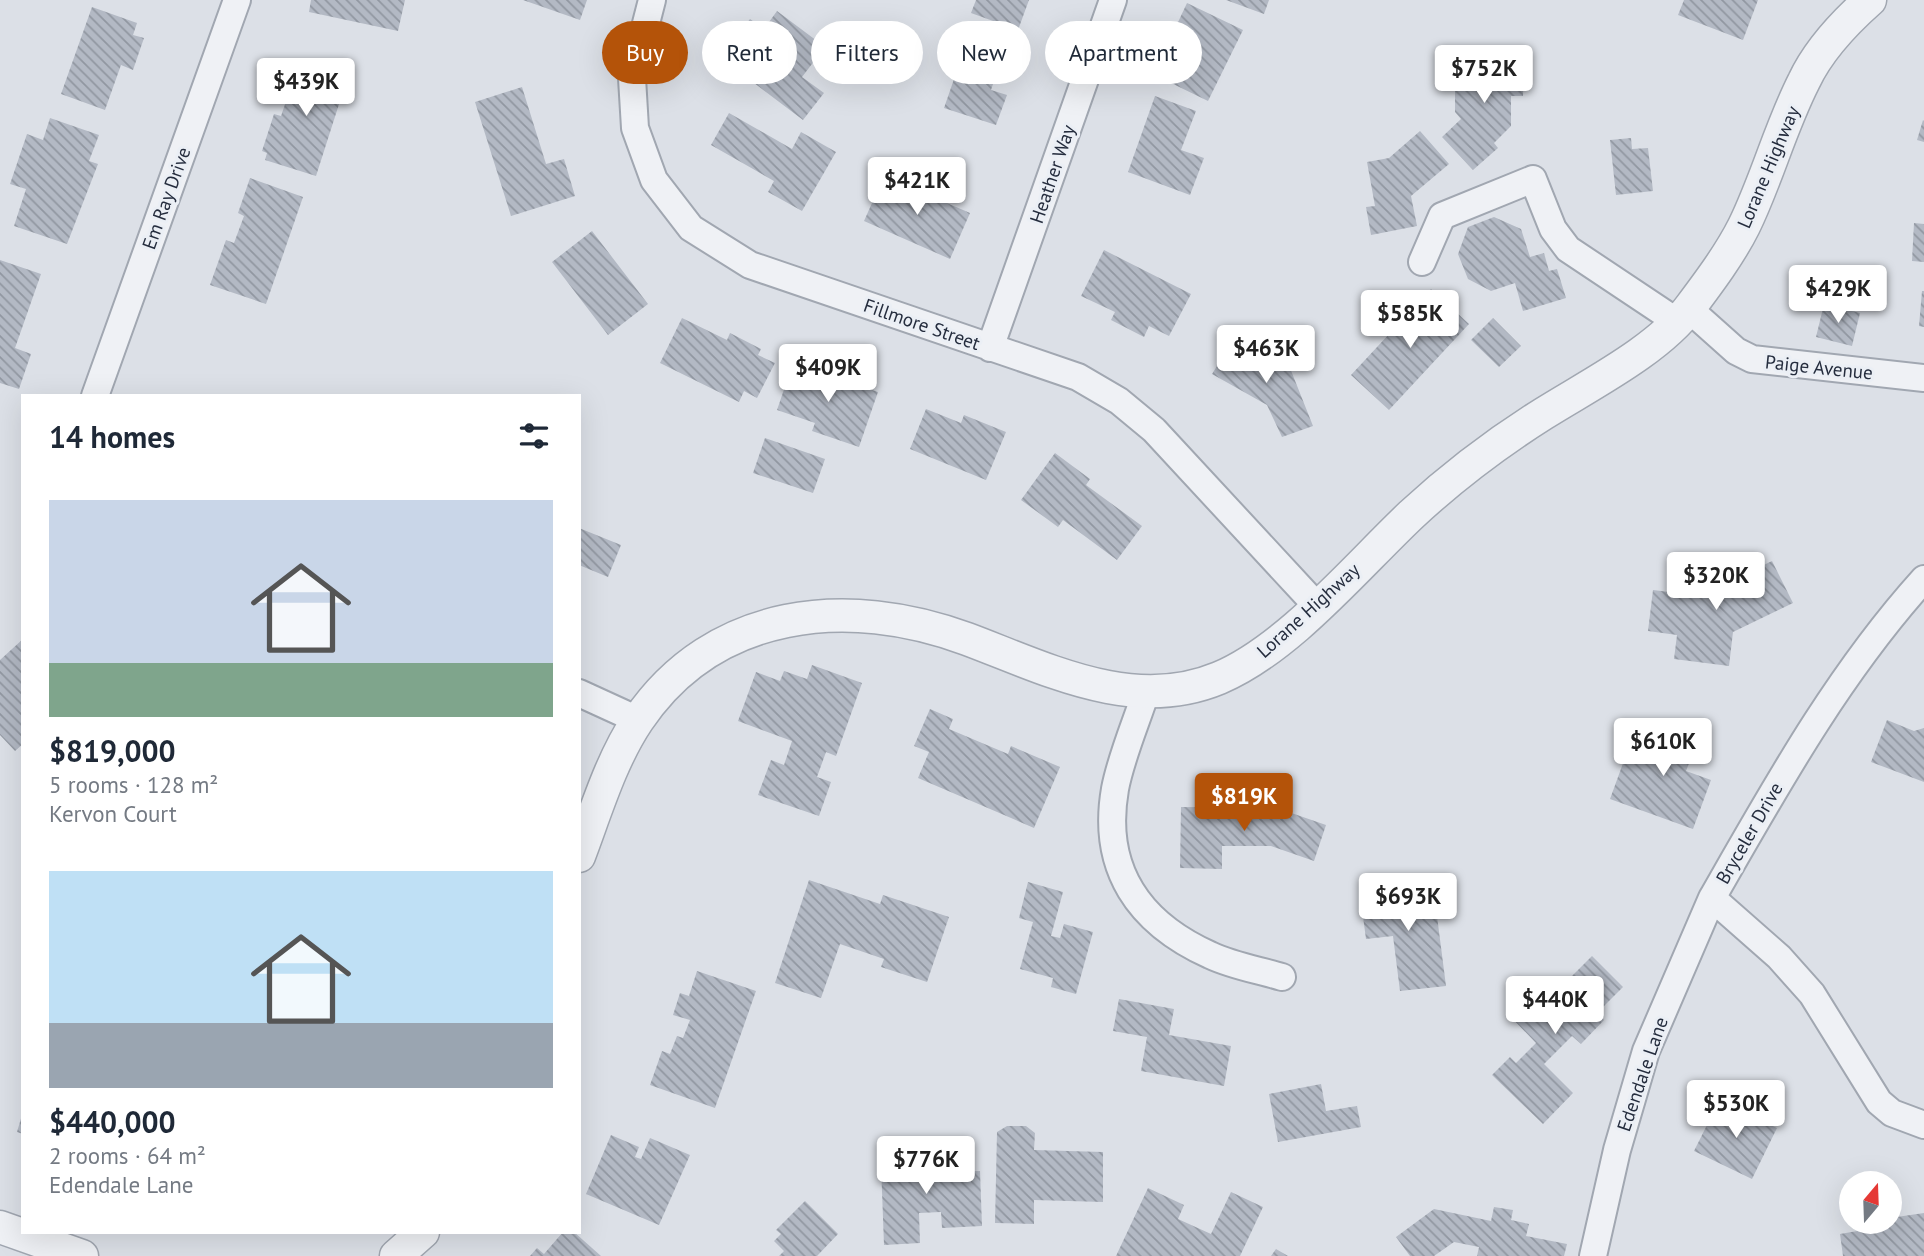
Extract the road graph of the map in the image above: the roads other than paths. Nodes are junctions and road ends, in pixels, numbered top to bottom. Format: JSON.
{"nodes":[{"id":1,"x":237,"y":0,"type":"edge"},
{"id":2,"x":652,"y":0,"type":"edge"},
{"id":3,"x":1113,"y":0,"type":"edge"},
{"id":4,"x":1870,"y":0,"type":"edge"},
{"id":5,"x":1422,"y":262,"type":"dead end"},
{"id":6,"x":1683,"y":315,"type":"junction"},
{"id":7,"x":990,"y":348,"type":"junction"},
{"id":8,"x":1924,"y":378,"type":"edge"},
{"id":9,"x":96,"y":394,"type":"edge"},
{"id":10,"x":1924,"y":579,"type":"edge"},
{"id":11,"x":1317,"y":606,"type":"junction"},
{"id":12,"x":1146,"y":692,"type":"junction"},
{"id":13,"x":581,"y":694,"type":"edge"},
{"id":14,"x":638,"y":720,"type":"junction"},
{"id":15,"x":581,"y":851,"type":"edge"},
{"id":16,"x":1712,"y":898,"type":"junction"},
{"id":17,"x":1282,"y":976,"type":"dead end"},
{"id":18,"x":1924,"y":1125,"type":"edge"},
{"id":19,"x":0,"y":1227,"type":"edge"},
{"id":20,"x":422,"y":1234,"type":"edge"},
{"id":21,"x":82,"y":1256,"type":"edge"},
{"id":22,"x":396,"y":1256,"type":"edge"},
{"id":23,"x":1593,"y":1256,"type":"edge"}],
"edges":[{"from":1,"to":9,"type":"street","name":"Em Ray Drive"},
{"from":2,"to":7,"type":"street","name":"Fillmore Street"},
{"from":3,"to":7,"type":"street","name":"Heather Way"},
{"from":4,"to":6,"type":"street","name":"Lorane Highway"},
{"from":5,"to":6,"type":"street","name":"Paige Avenue"},
{"from":6,"to":8,"type":"street","name":"Paige Avenue"},
{"from":6,"to":11,"type":"street","name":"Lorane Highway"},
{"from":7,"to":11,"type":"street","name":"Fillmore Street"},
{"from":10,"to":16,"type":"street","name":"Bryceler Drive"},
{"from":11,"to":12,"type":"street","name":"Lorane Highway"},
{"from":12,"to":14,"type":"street","name":"Lorane Highway"},
{"from":12,"to":17,"type":"street"},
{"from":13,"to":14,"type":"street"},
{"from":14,"to":15,"type":"street","name":"Lorane Highway"},
{"from":16,"to":18,"type":"street","name":"Bryceler Drive"},
{"from":16,"to":23,"type":"street","name":"Edendale Lane"},
{"from":19,"to":21,"type":"street"},
{"from":20,"to":22,"type":"street"}]}
